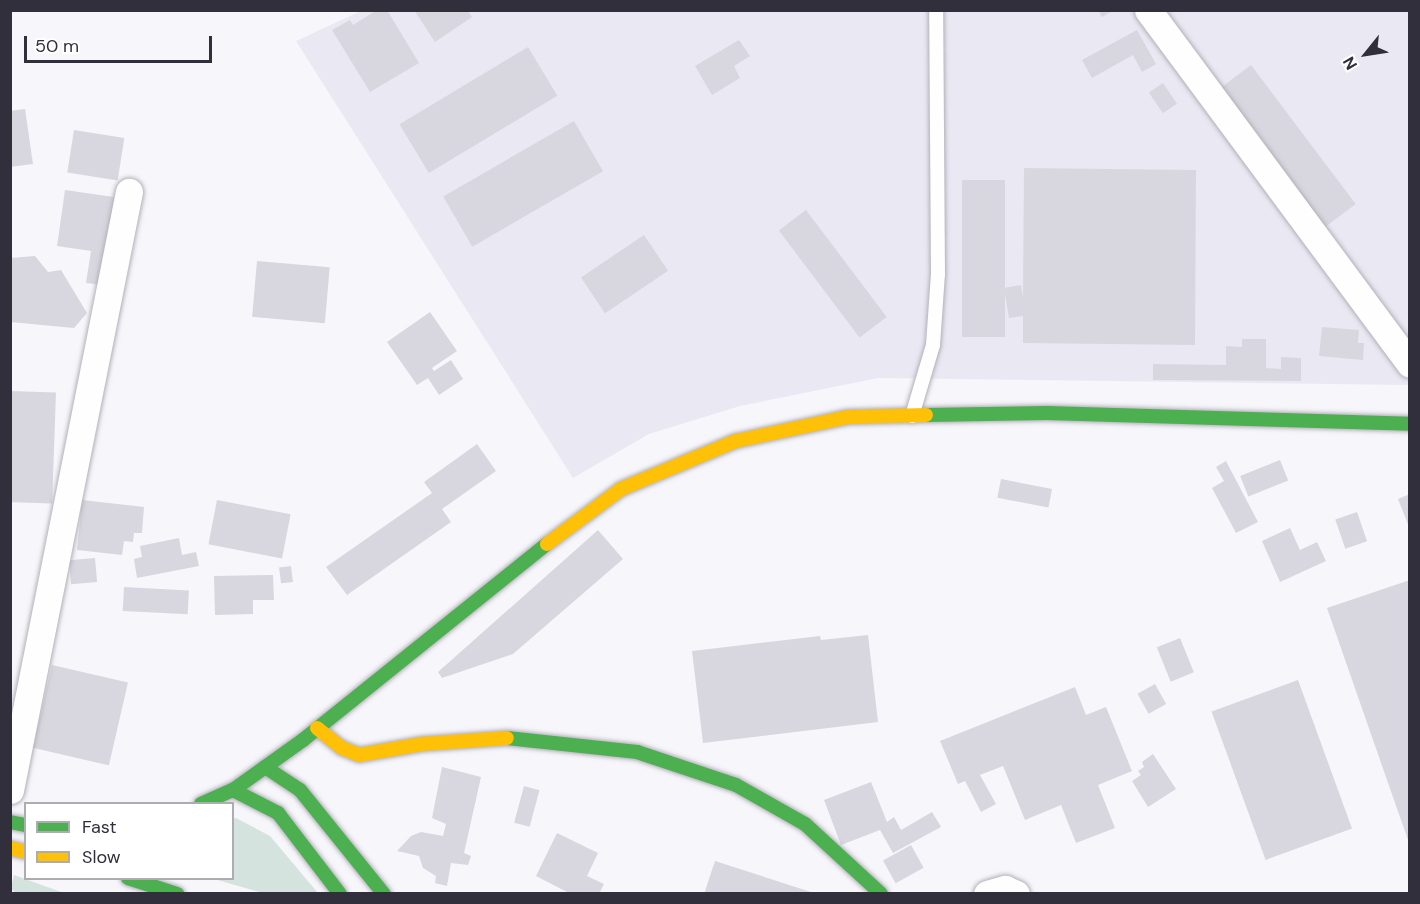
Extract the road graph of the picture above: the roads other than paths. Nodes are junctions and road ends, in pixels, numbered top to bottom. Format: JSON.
{"nodes":[{"id":1,"x":936,"y":10,"type":"edge"},
{"id":2,"x":1148,"y":10,"type":"edge"},
{"id":3,"x":129,"y":192,"type":"dead end"},
{"id":4,"x":1410,"y":364,"type":"edge"},
{"id":5,"x":912,"y":416,"type":"junction"},
{"id":6,"x":1410,"y":424,"type":"edge"},
{"id":7,"x":317,"y":728,"type":"junction"},
{"id":8,"x":265,"y":767,"type":"junction"},
{"id":9,"x":10,"y":789,"type":"edge"},
{"id":10,"x":233,"y":790,"type":"junction"},
{"id":11,"x":206,"y":802,"type":"edge"},
{"id":12,"x":131,"y":880,"type":"edge"},
{"id":13,"x":177,"y":894,"type":"edge"},
{"id":14,"x":340,"y":894,"type":"edge"},
{"id":15,"x":384,"y":894,"type":"edge"},
{"id":16,"x":881,"y":894,"type":"edge"},
{"id":17,"x":987,"y":894,"type":"edge"},
{"id":18,"x":1016,"y":894,"type":"edge"}],
"edges":[{"from":1,"to":5,"type":"lane"},
{"from":2,"to":4,"type":"street"},
{"from":3,"to":9,"type":"street"},
{"from":5,"to":6,"type":"main road"},
{"from":5,"to":7,"type":"main road"},
{"from":7,"to":8,"type":"main road"},
{"from":7,"to":16,"type":"main road"},
{"from":8,"to":10,"type":"main road"},
{"from":8,"to":15,"type":"main road"},
{"from":10,"to":11,"type":"main road"},
{"from":10,"to":14,"type":"main road"},
{"from":12,"to":13,"type":"main road"},
{"from":17,"to":18,"type":"street"}]}
